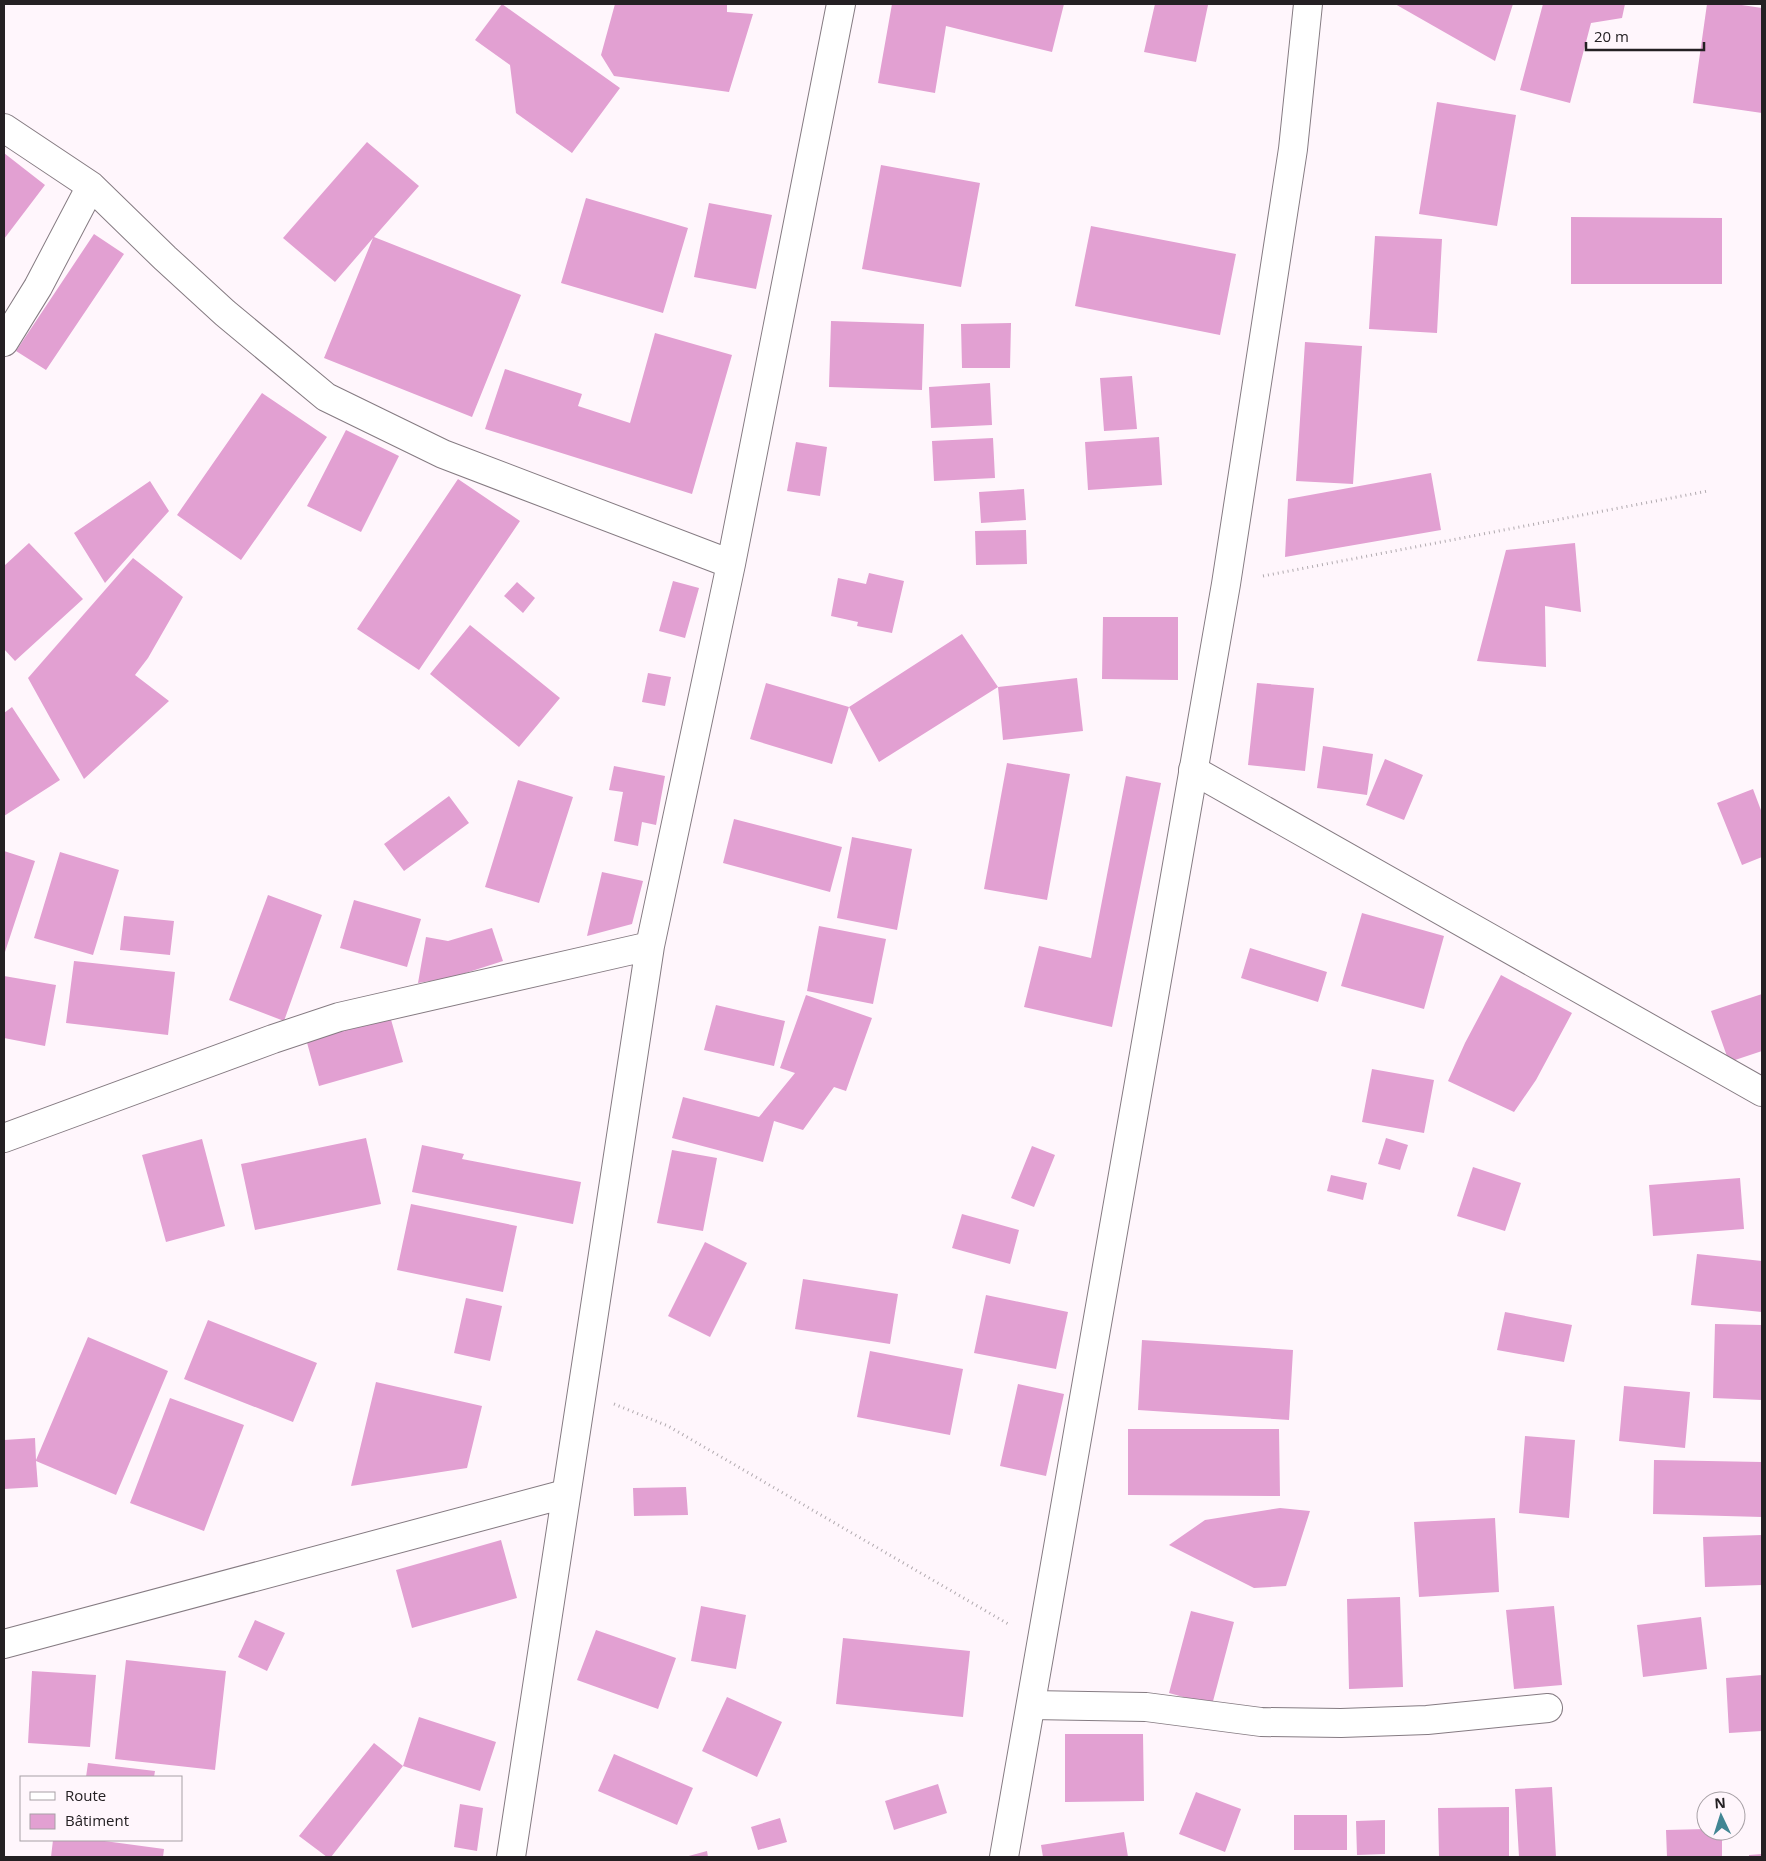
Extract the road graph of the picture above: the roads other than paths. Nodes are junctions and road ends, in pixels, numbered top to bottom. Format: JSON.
{"nodes":[{"id":1,"x":841,"y":4,"type":"edge"},
{"id":2,"x":1308,"y":4,"type":"edge"},
{"id":3,"x":4,"y":128,"type":"edge"},
{"id":4,"x":91,"y":186,"type":"junction"},
{"id":5,"x":4,"y":342,"type":"edge"},
{"id":6,"x":731,"y":564,"type":"junction"},
{"id":7,"x":1193,"y":770,"type":"junction"},
{"id":8,"x":650,"y":946,"type":"junction"},
{"id":9,"x":1762,"y":1092,"type":"edge"},
{"id":10,"x":4,"y":1138,"type":"edge"},
{"id":11,"x":565,"y":1494,"type":"junction"},
{"id":12,"x":4,"y":1644,"type":"edge"},
{"id":13,"x":1031,"y":1705,"type":"junction"},
{"id":14,"x":1548,"y":1708,"type":"dead end"},
{"id":15,"x":511,"y":1857,"type":"edge"},
{"id":16,"x":1003,"y":1857,"type":"edge"}],
"edges":[{"from":1,"to":6,"type":"street"},
{"from":2,"to":7,"type":"street"},
{"from":3,"to":4,"type":"street"},
{"from":4,"to":5,"type":"street"},
{"from":4,"to":6,"type":"street"},
{"from":6,"to":8,"type":"street"},
{"from":7,"to":9,"type":"street"},
{"from":7,"to":13,"type":"street"},
{"from":8,"to":10,"type":"street"},
{"from":8,"to":11,"type":"street"},
{"from":11,"to":12,"type":"street"},
{"from":11,"to":15,"type":"street"},
{"from":13,"to":14,"type":"street"},
{"from":13,"to":16,"type":"street"}]}
